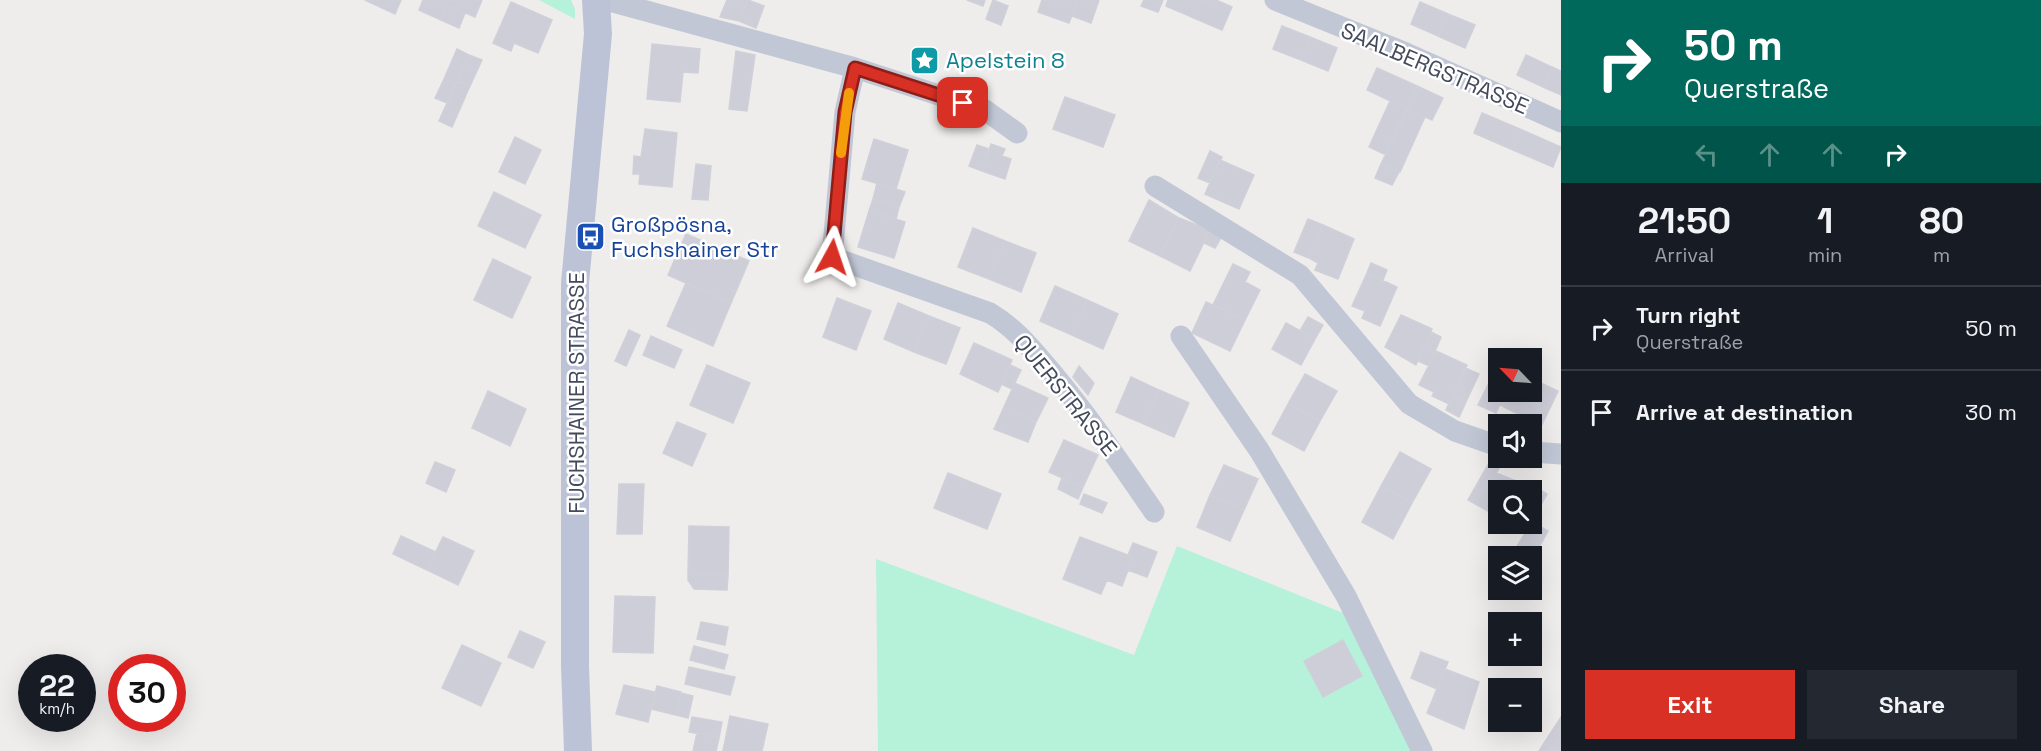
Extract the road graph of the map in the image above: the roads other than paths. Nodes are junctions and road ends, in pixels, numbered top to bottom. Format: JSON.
{"nodes":[{"id":1,"x":596,"y":0,"type":"edge"},
{"id":2,"x":606,"y":0,"type":"edge"},
{"id":3,"x":1275,"y":0,"type":"edge"},
{"id":4,"x":855,"y":68,"type":"junction"},
{"id":5,"x":1561,"y":123,"type":"edge"},
{"id":6,"x":1017,"y":133,"type":"dead end"},
{"id":7,"x":1155,"y":186,"type":"dead end"},
{"id":8,"x":1181,"y":336,"type":"dead end"},
{"id":9,"x":1488,"y":443,"type":"edge"},
{"id":10,"x":1542,"y":453,"type":"edge"},
{"id":11,"x":1561,"y":454,"type":"edge"},
{"id":12,"x":1154,"y":512,"type":"dead end"},
{"id":13,"x":578,"y":751,"type":"edge"},
{"id":14,"x":1422,"y":751,"type":"edge"}],
"edges":[{"from":1,"to":13,"type":"street","name":"FUCHSHAINER STRASSE"},
{"from":2,"to":4,"type":"street"},
{"from":3,"to":5,"type":"street","name":"SAALBERGSTRASSE"},
{"from":4,"to":6,"type":"street"},
{"from":4,"to":12,"type":"street","name":"QUERSTRASSE"},
{"from":7,"to":9,"type":"street"},
{"from":8,"to":14,"type":"street"},
{"from":10,"to":11,"type":"street"}]}
